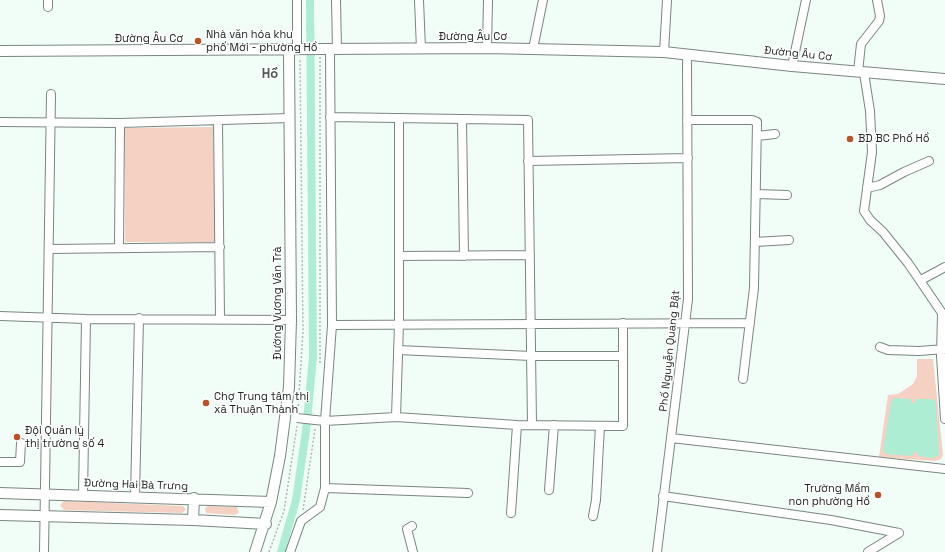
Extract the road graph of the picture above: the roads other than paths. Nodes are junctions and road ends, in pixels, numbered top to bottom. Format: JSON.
{"nodes":[{"id":1,"x":297,"y":0,"type":"edge"},
{"id":2,"x":336,"y":0,"type":"edge"},
{"id":3,"x":420,"y":0,"type":"edge"},
{"id":4,"x":488,"y":0,"type":"edge"},
{"id":5,"x":542,"y":0,"type":"edge"},
{"id":6,"x":667,"y":0,"type":"edge"},
{"id":7,"x":806,"y":0,"type":"edge"},
{"id":8,"x":877,"y":0,"type":"edge"},
{"id":9,"x":487,"y":48,"type":"junction"},
{"id":10,"x":421,"y":49,"type":"junction"},
{"id":11,"x":533,"y":49,"type":"junction"},
{"id":12,"x":293,"y":50,"type":"junction"},
{"id":13,"x":328,"y":50,"type":"junction"},
{"id":14,"x":0,"y":51,"type":"edge"},
{"id":15,"x":664,"y":52,"type":"junction"},
{"id":16,"x":687,"y":55,"type":"junction"},
{"id":17,"x":792,"y":66,"type":"junction"},
{"id":18,"x":861,"y":72,"type":"junction"},
{"id":19,"x":945,"y":79,"type":"edge"},
{"id":20,"x":51,"y":94,"type":"dead end"},
{"id":21,"x":330,"y":117,"type":"junction"},
{"id":22,"x":290,"y":118,"type":"junction"},
{"id":23,"x":399,"y":118,"type":"junction"},
{"id":24,"x":462,"y":119,"type":"junction"},
{"id":25,"x":218,"y":120,"type":"junction"},
{"id":26,"x":687,"y":120,"type":"junction"},
{"id":27,"x":0,"y":122,"type":"edge"},
{"id":28,"x":51,"y":122,"type":"junction"},
{"id":29,"x":120,"y":123,"type":"junction"},
{"id":30,"x":775,"y":134,"type":"dead end"},
{"id":31,"x":758,"y":136,"type":"junction"},
{"id":32,"x":688,"y":158,"type":"junction"},
{"id":33,"x":528,"y":161,"type":"junction"},
{"id":34,"x":929,"y":161,"type":"dead end"},
{"id":35,"x":867,"y":188,"type":"junction"},
{"id":36,"x":756,"y":194,"type":"junction"},
{"id":37,"x":787,"y":195,"type":"dead end"},
{"id":38,"x":789,"y":240,"type":"dead end"},
{"id":39,"x":755,"y":242,"type":"junction"},
{"id":40,"x":220,"y":247,"type":"junction"},
{"id":41,"x":119,"y":248,"type":"junction"},
{"id":42,"x":49,"y":249,"type":"junction"},
{"id":43,"x":530,"y":255,"type":"junction"},
{"id":44,"x":399,"y":256,"type":"junction"},
{"id":45,"x":464,"y":256,"type":"junction"},
{"id":46,"x":945,"y":267,"type":"edge"},
{"id":47,"x":921,"y":280,"type":"junction"},
{"id":48,"x":0,"y":316,"type":"edge"},
{"id":49,"x":48,"y":318,"type":"junction"},
{"id":50,"x":139,"y":318,"type":"junction"},
{"id":51,"x":220,"y":318,"type":"junction"},
{"id":52,"x":86,"y":319,"type":"junction"},
{"id":53,"x":291,"y":320,"type":"junction"},
{"id":54,"x":624,"y":323,"type":"junction"},
{"id":55,"x":686,"y":323,"type":"junction"},
{"id":56,"x":750,"y":323,"type":"junction"},
{"id":57,"x":399,"y":324,"type":"junction"},
{"id":58,"x":531,"y":324,"type":"junction"},
{"id":59,"x":332,"y":325,"type":"junction"},
{"id":60,"x":880,"y":347,"type":"dead end"},
{"id":61,"x":944,"y":349,"type":"edge"},
{"id":62,"x":398,"y":350,"type":"junction"},
{"id":63,"x":532,"y":356,"type":"junction"},
{"id":64,"x":622,"y":356,"type":"junction"},
{"id":65,"x":743,"y":379,"type":"dead end"},
{"id":66,"x":944,"y":389,"type":"edge"},
{"id":67,"x":286,"y":417,"type":"junction"},
{"id":68,"x":396,"y":417,"type":"junction"},
{"id":69,"x":945,"y":419,"type":"edge"},
{"id":70,"x":325,"y":421,"type":"junction"},
{"id":71,"x":517,"y":425,"type":"junction"},
{"id":72,"x":532,"y":425,"type":"junction"},
{"id":73,"x":554,"y":425,"type":"junction"},
{"id":74,"x":600,"y":426,"type":"junction"},
{"id":75,"x":671,"y":438,"type":"junction"},
{"id":76,"x":21,"y":443,"type":"dead end"},
{"id":77,"x":0,"y":462,"type":"edge"},
{"id":78,"x":945,"y":469,"type":"edge"},
{"id":79,"x":325,"y":488,"type":"junction"},
{"id":80,"x":548,"y":490,"type":"dead end"},
{"id":81,"x":0,"y":493,"type":"edge"},
{"id":82,"x":468,"y":493,"type":"dead end"},
{"id":83,"x":44,"y":495,"type":"junction"},
{"id":84,"x":83,"y":495,"type":"junction"},
{"id":85,"x":135,"y":496,"type":"junction"},
{"id":86,"x":663,"y":496,"type":"junction"},
{"id":87,"x":194,"y":498,"type":"junction"},
{"id":88,"x":271,"y":502,"type":"junction"},
{"id":89,"x":511,"y":513,"type":"dead end"},
{"id":90,"x":0,"y":515,"type":"edge"},
{"id":91,"x":592,"y":516,"type":"dead end"},
{"id":92,"x":44,"y":517,"type":"junction"},
{"id":93,"x":193,"y":520,"type":"junction"},
{"id":94,"x":266,"y":524,"type":"junction"},
{"id":95,"x":412,"y":526,"type":"dead end"},
{"id":96,"x":44,"y":552,"type":"edge"},
{"id":97,"x":255,"y":552,"type":"edge"},
{"id":98,"x":290,"y":552,"type":"edge"},
{"id":99,"x":413,"y":552,"type":"edge"},
{"id":100,"x":657,"y":552,"type":"edge"},
{"id":101,"x":868,"y":552,"type":"edge"}],
"edges":[{"from":1,"to":12,"type":"street"},
{"from":2,"to":13,"type":"street"},
{"from":3,"to":10,"type":"street"},
{"from":4,"to":9,"type":"street"},
{"from":5,"to":11,"type":"street"},
{"from":6,"to":15,"type":"street"},
{"from":7,"to":17,"type":"street"},
{"from":8,"to":18,"type":"street"},
{"from":9,"to":10,"type":"main road","name":"Đường Âu Cơ"},
{"from":9,"to":11,"type":"main road","name":"Đường Âu Cơ"},
{"from":10,"to":13,"type":"main road","name":"Đường Âu Cơ"},
{"from":11,"to":15,"type":"main road","name":"Đường Âu Cơ"},
{"from":12,"to":13,"type":"main road","name":"Đường Âu Cơ"},
{"from":12,"to":14,"type":"main road","name":"Đường Âu Cơ"},
{"from":12,"to":22,"type":"main road","name":"Đường Vương Văn Trà"},
{"from":13,"to":21,"type":"street"},
{"from":15,"to":16,"type":"main road","name":"Đường Âu Cơ"},
{"from":16,"to":17,"type":"main road","name":"Đường Âu Cơ"},
{"from":16,"to":26,"type":"street","name":"Phố Nguyễn Quang Bật"},
{"from":17,"to":18,"type":"main road","name":"Đường Âu Cơ"},
{"from":18,"to":19,"type":"main road","name":"Đường Âu Cơ"},
{"from":18,"to":35,"type":"street"},
{"from":20,"to":28,"type":"street"},
{"from":21,"to":23,"type":"street"},
{"from":21,"to":59,"type":"street"},
{"from":22,"to":25,"type":"street"},
{"from":22,"to":53,"type":"main road","name":"Đường Vương Văn Trà"},
{"from":23,"to":24,"type":"street"},
{"from":23,"to":44,"type":"street"},
{"from":24,"to":33,"type":"street"},
{"from":24,"to":45,"type":"street"},
{"from":25,"to":29,"type":"street"},
{"from":25,"to":40,"type":"street"},
{"from":26,"to":31,"type":"street"},
{"from":26,"to":32,"type":"street","name":"Phố Nguyễn Quang Bật"},
{"from":27,"to":28,"type":"street"},
{"from":28,"to":29,"type":"street"},
{"from":28,"to":42,"type":"street"},
{"from":29,"to":41,"type":"street"},
{"from":30,"to":31,"type":"street"},
{"from":31,"to":36,"type":"street"},
{"from":32,"to":33,"type":"street"},
{"from":32,"to":55,"type":"street","name":"Phố Nguyễn Quang Bật"},
{"from":33,"to":43,"type":"street"},
{"from":34,"to":35,"type":"street"},
{"from":35,"to":47,"type":"street"},
{"from":36,"to":37,"type":"street"},
{"from":36,"to":39,"type":"street"},
{"from":38,"to":39,"type":"street"},
{"from":39,"to":56,"type":"street"},
{"from":40,"to":41,"type":"street"},
{"from":40,"to":51,"type":"street"},
{"from":41,"to":42,"type":"street"},
{"from":42,"to":49,"type":"street"},
{"from":43,"to":45,"type":"street"},
{"from":43,"to":58,"type":"street"},
{"from":44,"to":45,"type":"street"},
{"from":44,"to":57,"type":"street"},
{"from":46,"to":47,"type":"street"},
{"from":47,"to":61,"type":"street"},
{"from":48,"to":49,"type":"street"},
{"from":49,"to":52,"type":"street"},
{"from":49,"to":83,"type":"street"},
{"from":50,"to":51,"type":"street"},
{"from":50,"to":52,"type":"street"},
{"from":50,"to":85,"type":"street"},
{"from":51,"to":53,"type":"street"},
{"from":52,"to":84,"type":"street"},
{"from":53,"to":67,"type":"main road","name":"Đường Vương Văn Trà"},
{"from":54,"to":55,"type":"street"},
{"from":54,"to":58,"type":"street"},
{"from":54,"to":64,"type":"street"},
{"from":55,"to":56,"type":"street"},
{"from":55,"to":75,"type":"street","name":"Phố Nguyễn Quang Bật"},
{"from":56,"to":65,"type":"street"},
{"from":57,"to":58,"type":"street"},
{"from":57,"to":59,"type":"street"},
{"from":57,"to":62,"type":"street"},
{"from":58,"to":63,"type":"street"},
{"from":59,"to":70,"type":"street"},
{"from":60,"to":61,"type":"street"},
{"from":61,"to":66,"type":"street"},
{"from":62,"to":63,"type":"street"},
{"from":62,"to":68,"type":"street"},
{"from":63,"to":64,"type":"street"},
{"from":63,"to":72,"type":"street"},
{"from":64,"to":74,"type":"street"},
{"from":66,"to":69,"type":"street"},
{"from":67,"to":70,"type":"street","bridge":true},
{"from":67,"to":88,"type":"main road","name":"Đường Vương Văn Trà"},
{"from":68,"to":70,"type":"street"},
{"from":68,"to":71,"type":"street"},
{"from":70,"to":79,"type":"street"},
{"from":71,"to":72,"type":"street"},
{"from":71,"to":89,"type":"street"},
{"from":72,"to":73,"type":"street"},
{"from":73,"to":74,"type":"street"},
{"from":73,"to":80,"type":"street"},
{"from":74,"to":91,"type":"street"},
{"from":75,"to":78,"type":"street"},
{"from":75,"to":86,"type":"street","name":"Phố Nguyễn Quang Bật"},
{"from":76,"to":77,"type":"street"},
{"from":79,"to":82,"type":"street"},
{"from":79,"to":98,"type":"street"},
{"from":81,"to":83,"type":"main road","name":"Đường Hai Bà Trưng"},
{"from":83,"to":84,"type":"main road","name":"Đường Hai Bà Trưng"},
{"from":83,"to":92,"type":"street"},
{"from":84,"to":85,"type":"main road","name":"Đường Hai Bà Trưng"},
{"from":85,"to":87,"type":"main road","name":"Đường Hai Bà Trưng"},
{"from":86,"to":100,"type":"street","name":"Phố Nguyễn Quang Bật"},
{"from":86,"to":101,"type":"street"},
{"from":87,"to":88,"type":"main road","name":"Đường Hai Bà Trưng"},
{"from":87,"to":93,"type":"main road"},
{"from":88,"to":94,"type":"main road","name":"Đường Vương Văn Trà"},
{"from":90,"to":92,"type":"main road"},
{"from":92,"to":93,"type":"main road"},
{"from":92,"to":96,"type":"street"},
{"from":93,"to":94,"type":"main road"},
{"from":94,"to":97,"type":"main road","name":"Đường Vương Văn Trà"},
{"from":95,"to":99,"type":"street"}]}
